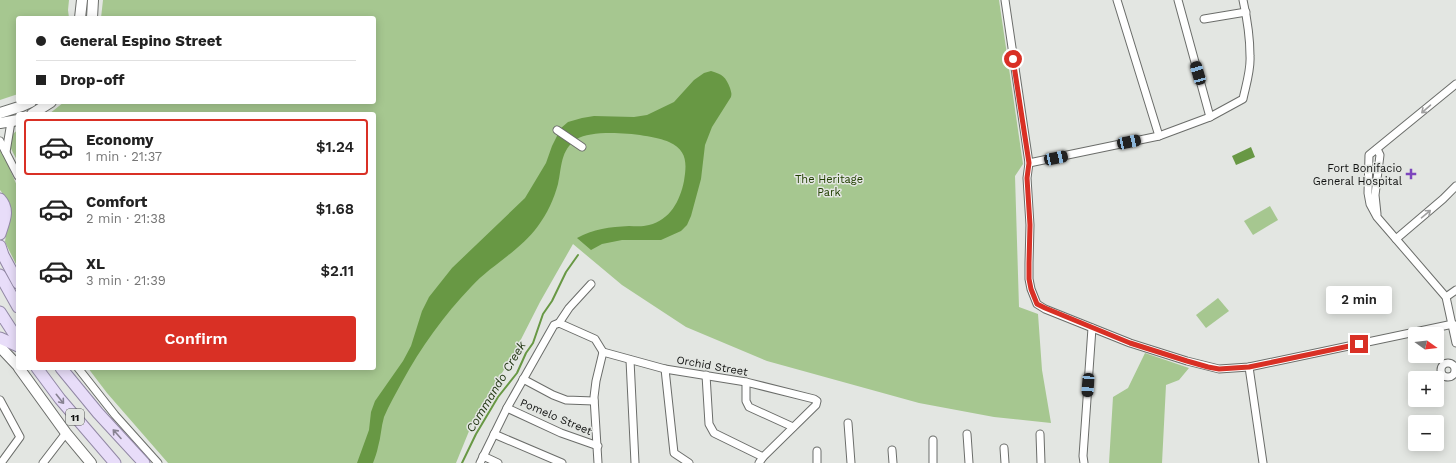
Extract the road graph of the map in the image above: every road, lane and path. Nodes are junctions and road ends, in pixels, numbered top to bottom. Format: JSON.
{"nodes":[{"id":1,"x":82,"y":0,"type":"edge"},
{"id":2,"x":93,"y":0,"type":"edge"},
{"id":3,"x":1005,"y":0,"type":"edge"},
{"id":4,"x":1117,"y":0,"type":"edge"},
{"id":5,"x":1178,"y":0,"type":"edge"},
{"id":6,"x":1243,"y":0,"type":"edge"},
{"id":7,"x":1246,"y":12,"type":"junction"},
{"id":8,"x":80,"y":16,"type":"edge"},
{"id":9,"x":92,"y":16,"type":"edge"},
{"id":10,"x":1204,"y":19,"type":"dead end"},
{"id":11,"x":1456,"y":84,"type":"edge"},
{"id":12,"x":26,"y":104,"type":"edge"},
{"id":13,"x":48,"y":104,"type":"edge"},
{"id":14,"x":35,"y":112,"type":"edge"},
{"id":15,"x":0,"y":113,"type":"edge"},
{"id":16,"x":1210,"y":117,"type":"junction"},
{"id":17,"x":14,"y":121,"type":"edge"},
{"id":18,"x":0,"y":123,"type":"edge"},
{"id":19,"x":557,"y":130,"type":"dead end"},
{"id":20,"x":1159,"y":136,"type":"junction"},
{"id":21,"x":0,"y":141,"type":"edge"},
{"id":22,"x":582,"y":147,"type":"dead end"},
{"id":23,"x":1377,"y":149,"type":"junction"},
{"id":24,"x":6,"y":152,"type":"junction"},
{"id":25,"x":1029,"y":163,"type":"junction"},
{"id":26,"x":16,"y":172,"type":"edge"},
{"id":27,"x":1456,"y":186,"type":"edge"},
{"id":28,"x":0,"y":198,"type":"edge"},
{"id":29,"x":1377,"y":217,"type":"junction"},
{"id":30,"x":0,"y":234,"type":"edge"},
{"id":31,"x":1396,"y":239,"type":"junction"},
{"id":32,"x":0,"y":246,"type":"edge"},
{"id":33,"x":0,"y":275,"type":"edge"},
{"id":34,"x":16,"y":279,"type":"edge"},
{"id":35,"x":591,"y":284,"type":"dead end"},
{"id":36,"x":1456,"y":290,"type":"edge"},
{"id":37,"x":1446,"y":297,"type":"junction"},
{"id":38,"x":16,"y":303,"type":"edge"},
{"id":39,"x":0,"y":312,"type":"edge"},
{"id":40,"x":556,"y":324,"type":"junction"},
{"id":41,"x":1453,"y":324,"type":"junction"},
{"id":42,"x":1092,"y":328,"type":"junction"},
{"id":43,"x":16,"y":333,"type":"edge"},
{"id":44,"x":0,"y":338,"type":"edge"},
{"id":45,"x":1456,"y":343,"type":"edge"},
{"id":46,"x":16,"y":345,"type":"edge"},
{"id":47,"x":0,"y":347,"type":"edge"},
{"id":48,"x":603,"y":352,"type":"junction"},
{"id":49,"x":1456,"y":356,"type":"edge"},
{"id":50,"x":630,"y":360,"type":"junction"},
{"id":51,"x":16,"y":364,"type":"edge"},
{"id":52,"x":1249,"y":367,"type":"junction"},
{"id":53,"x":1454,"y":367,"type":"edge"},
{"id":54,"x":665,"y":369,"type":"junction"},
{"id":55,"x":21,"y":370,"type":"edge"},
{"id":56,"x":38,"y":370,"type":"edge"},
{"id":57,"x":80,"y":370,"type":"edge"},
{"id":58,"x":64,"y":371,"type":"edge"},
{"id":59,"x":706,"y":375,"type":"junction"},
{"id":60,"x":523,"y":379,"type":"junction"},
{"id":61,"x":746,"y":382,"type":"junction"},
{"id":62,"x":0,"y":400,"type":"edge"},
{"id":63,"x":594,"y":401,"type":"junction"},
{"id":64,"x":507,"y":408,"type":"junction"},
{"id":65,"x":848,"y":423,"type":"dead end"},
{"id":66,"x":793,"y":427,"type":"junction"},
{"id":67,"x":66,"y":433,"type":"junction"},
{"id":68,"x":494,"y":434,"type":"junction"},
{"id":69,"x":967,"y":434,"type":"dead end"},
{"id":70,"x":1040,"y":434,"type":"dead end"},
{"id":71,"x":933,"y":440,"type":"dead end"},
{"id":72,"x":598,"y":446,"type":"junction"},
{"id":73,"x":1004,"y":448,"type":"dead end"},
{"id":74,"x":892,"y":450,"type":"dead end"},
{"id":75,"x":817,"y":451,"type":"dead end"},
{"id":76,"x":482,"y":460,"type":"edge"},
{"id":77,"x":761,"y":460,"type":"edge"},
{"id":78,"x":1,"y":463,"type":"edge"},
{"id":79,"x":43,"y":463,"type":"edge"},
{"id":80,"x":91,"y":463,"type":"edge"},
{"id":81,"x":115,"y":463,"type":"edge"},
{"id":82,"x":144,"y":463,"type":"edge"},
{"id":83,"x":158,"y":463,"type":"edge"},
{"id":84,"x":498,"y":463,"type":"edge"},
{"id":85,"x":562,"y":463,"type":"edge"},
{"id":86,"x":598,"y":463,"type":"edge"},
{"id":87,"x":635,"y":463,"type":"edge"},
{"id":88,"x":689,"y":463,"type":"edge"},
{"id":89,"x":817,"y":463,"type":"edge"},
{"id":90,"x":851,"y":463,"type":"edge"},
{"id":91,"x":893,"y":463,"type":"edge"},
{"id":92,"x":934,"y":463,"type":"edge"},
{"id":93,"x":969,"y":463,"type":"edge"},
{"id":94,"x":1005,"y":463,"type":"edge"},
{"id":95,"x":1042,"y":463,"type":"edge"},
{"id":96,"x":1084,"y":463,"type":"edge"},
{"id":97,"x":1263,"y":463,"type":"edge"}],
"edges":[{"from":1,"to":8,"type":"main road"},
{"from":2,"to":9,"type":"main road"},
{"from":3,"to":25,"type":"street"},
{"from":4,"to":20,"type":"street"},
{"from":5,"to":16,"type":"street"},
{"from":6,"to":7,"type":"street"},
{"from":7,"to":10,"type":"street"},
{"from":7,"to":16,"type":"street"},
{"from":11,"to":23,"type":"street","one_way":true},
{"from":12,"to":15,"type":"main road"},
{"from":13,"to":14,"type":"main road"},
{"from":16,"to":20,"type":"street"},
{"from":17,"to":18,"type":"main road"},
{"from":17,"to":24,"type":"street"},
{"from":19,"to":22,"type":"street"},
{"from":20,"to":25,"type":"street"},
{"from":21,"to":24,"type":"street"},
{"from":23,"to":29,"type":"street"},
{"from":23,"to":29,"type":"street"},
{"from":24,"to":26,"type":"street"},
{"from":25,"to":42,"type":"street"},
{"from":31,"to":27,"type":"street","one_way":true},
{"from":28,"to":30,"type":"main road"},
{"from":29,"to":31,"type":"street"},
{"from":31,"to":37,"type":"street"},
{"from":32,"to":34,"type":"main road"},
{"from":33,"to":38,"type":"main road"},
{"from":35,"to":40,"type":"street"},
{"from":36,"to":37,"type":"street"},
{"from":37,"to":41,"type":"street"},
{"from":39,"to":43,"type":"main road"},
{"from":40,"to":48,"type":"street"},
{"from":40,"to":60,"type":"street"},
{"from":41,"to":45,"type":"street"},
{"from":41,"to":52,"type":"street"},
{"from":42,"to":52,"type":"street"},
{"from":42,"to":96,"type":"street"},
{"from":44,"to":46,"type":"main road"},
{"from":47,"to":51,"type":"main road"},
{"from":48,"to":50,"type":"street","name":"Orchid Street"},
{"from":48,"to":63,"type":"street"},
{"from":49,"to":53,"type":"street"},
{"from":50,"to":54,"type":"street","name":"Orchid Street"},
{"from":50,"to":87,"type":"street"},
{"from":52,"to":97,"type":"street"},
{"from":54,"to":59,"type":"street","name":"Orchid Street"},
{"from":54,"to":88,"type":"street"},
{"from":55,"to":67,"type":"main road"},
{"from":56,"to":81,"type":"main road","number":"11","one_way":true},
{"from":57,"to":83,"type":"street"},
{"from":82,"to":58,"type":"main road","number":"11","one_way":true},
{"from":59,"to":61,"type":"street","name":"Orchid Street"},
{"from":59,"to":77,"type":"street"},
{"from":60,"to":63,"type":"street"},
{"from":60,"to":64,"type":"street"},
{"from":61,"to":66,"type":"street"},
{"from":61,"to":66,"type":"street","name":"Orchid Street"},
{"from":62,"to":78,"type":"street"},
{"from":63,"to":72,"type":"street"},
{"from":64,"to":68,"type":"street"},
{"from":64,"to":72,"type":"street","name":"Pomelo Street"},
{"from":65,"to":90,"type":"street"},
{"from":66,"to":77,"type":"street"},
{"from":67,"to":79,"type":"street"},
{"from":67,"to":80,"type":"main road"},
{"from":68,"to":76,"type":"street"},
{"from":68,"to":85,"type":"street"},
{"from":69,"to":93,"type":"street"},
{"from":70,"to":95,"type":"street"},
{"from":71,"to":92,"type":"street"},
{"from":72,"to":86,"type":"street"},
{"from":73,"to":94,"type":"street"},
{"from":74,"to":91,"type":"street"},
{"from":75,"to":89,"type":"street"},
{"from":76,"to":84,"type":"street"}]}
